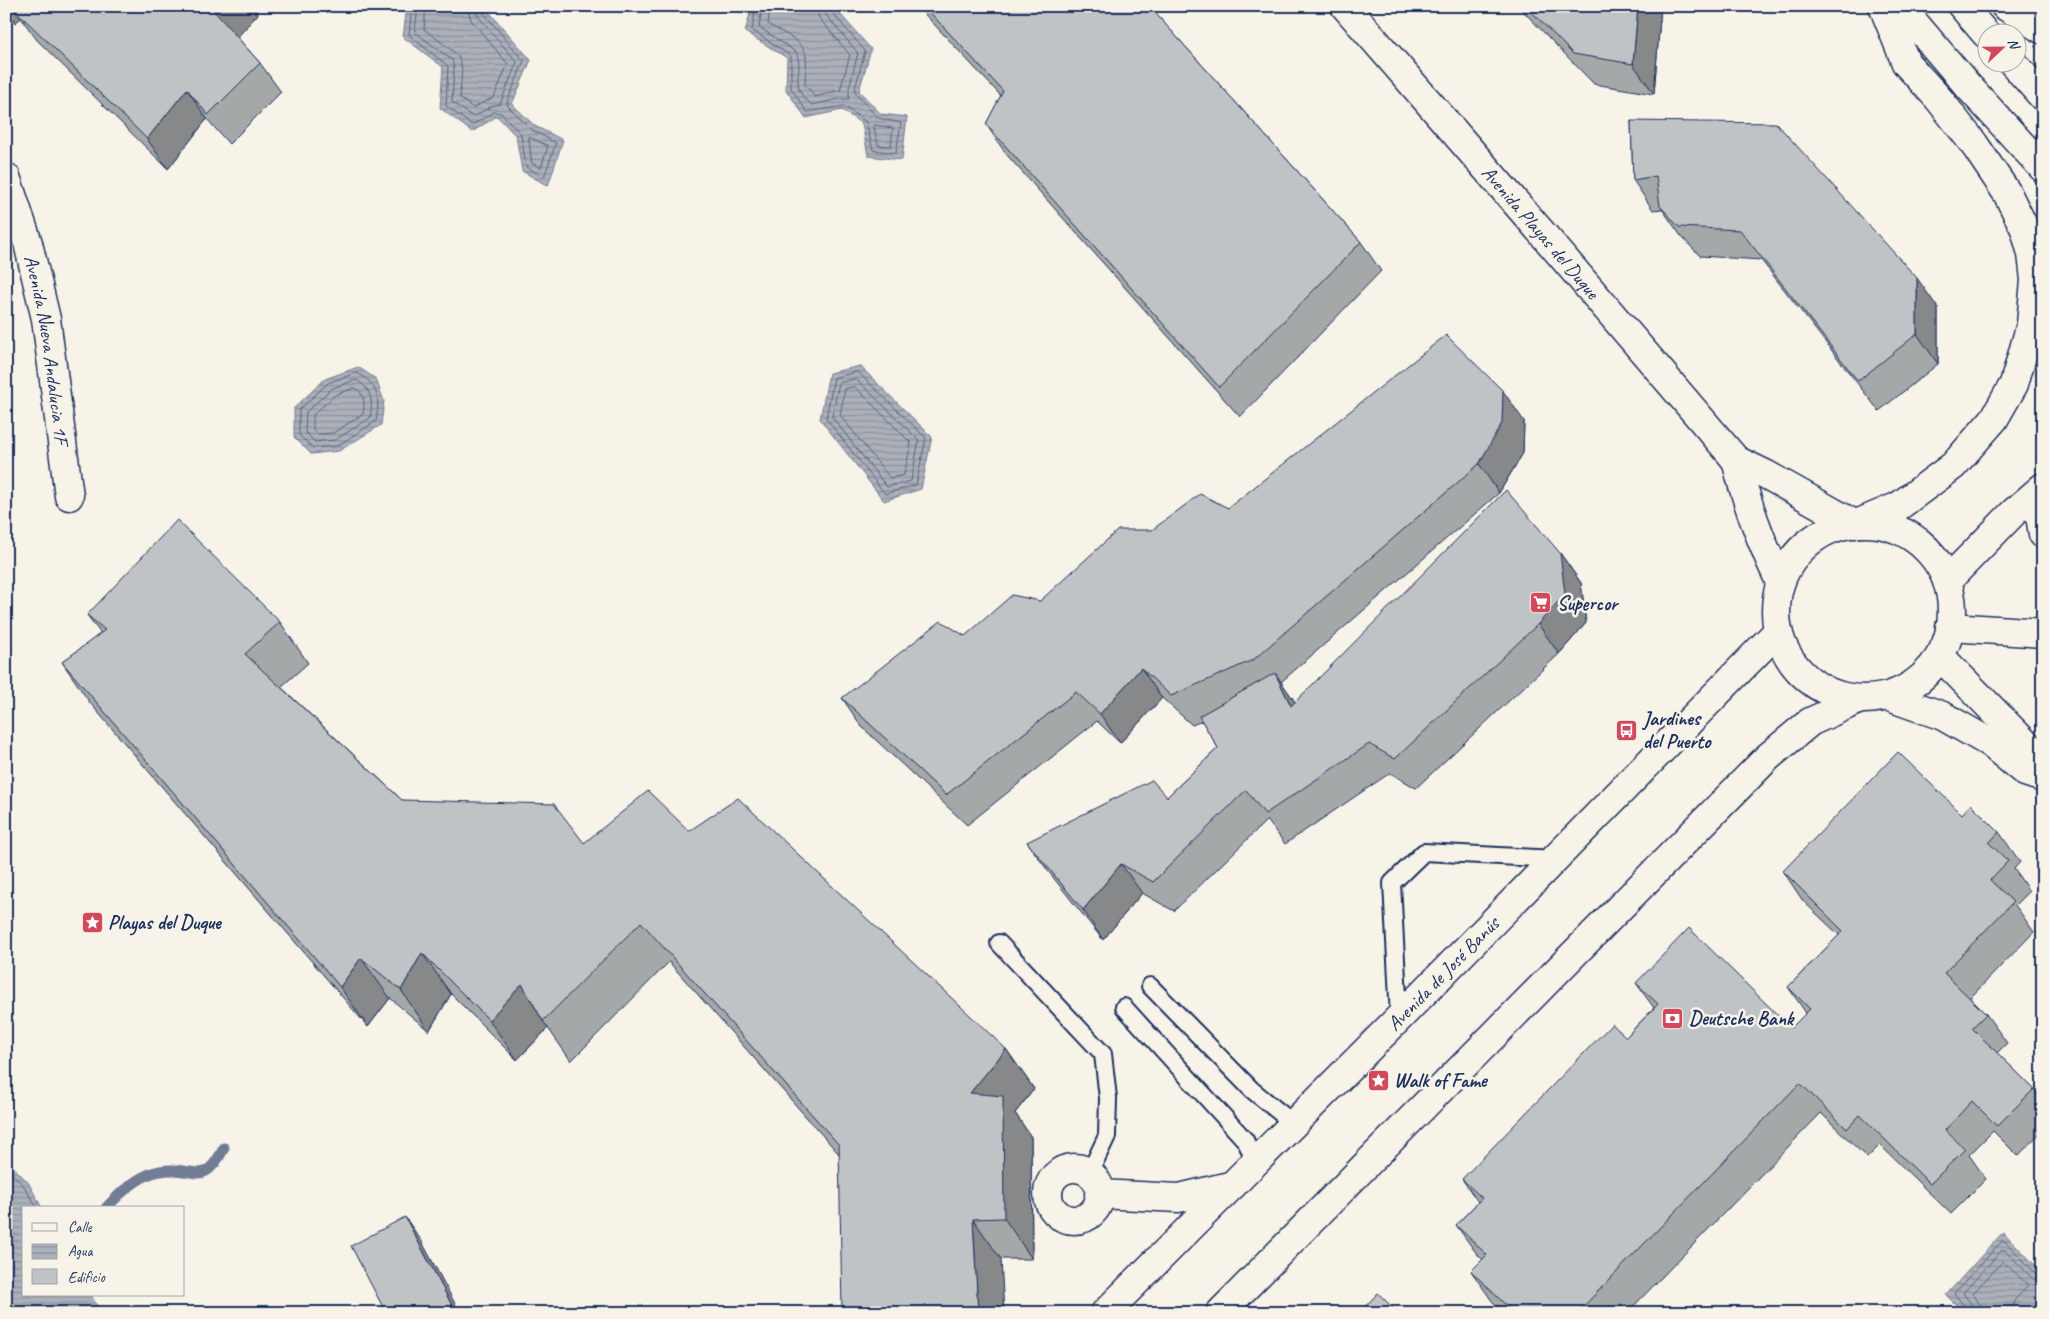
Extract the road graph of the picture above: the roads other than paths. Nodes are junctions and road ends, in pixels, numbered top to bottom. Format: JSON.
{"nodes":[{"id":1,"x":1345,"y":6,"type":"edge"},
{"id":2,"x":1883,"y":6,"type":"edge"},
{"id":3,"x":1900,"y":6,"type":"edge"},
{"id":4,"x":1962,"y":6,"type":"edge"},
{"id":5,"x":2005,"y":6,"type":"edge"},
{"id":6,"x":1976,"y":22,"type":"edge"},
{"id":7,"x":2043,"y":30,"type":"edge"},
{"id":8,"x":2021,"y":72,"type":"edge"},
{"id":9,"x":2043,"y":97,"type":"edge"},
{"id":10,"x":2043,"y":168,"type":"edge"},
{"id":11,"x":6,"y":177,"type":"edge"},
{"id":12,"x":1736,"y":460,"type":"junction"},
{"id":13,"x":2043,"y":487,"type":"edge"},
{"id":14,"x":69,"y":496,"type":"dead end"},
{"id":15,"x":2043,"y":498,"type":"edge"},
{"id":16,"x":1856,"y":523,"type":"junction"},
{"id":17,"x":2043,"y":534,"type":"edge"},
{"id":18,"x":1947,"y":581,"type":"junction"},
{"id":19,"x":1780,"y":582,"type":"junction"},
{"id":20,"x":1950,"y":627,"type":"junction"},
{"id":21,"x":1778,"y":632,"type":"junction"},
{"id":22,"x":2043,"y":633,"type":"edge"},
{"id":23,"x":1940,"y":656,"type":"junction"},
{"id":24,"x":1888,"y":697,"type":"junction"},
{"id":25,"x":1858,"y":700,"type":"junction"},
{"id":26,"x":2043,"y":770,"type":"edge"},
{"id":27,"x":2043,"y":778,"type":"edge"},
{"id":28,"x":1554,"y":859,"type":"junction"},
{"id":29,"x":1000,"y":943,"type":"dead end"},
{"id":30,"x":1150,"y":986,"type":"dead end"},
{"id":31,"x":1124,"y":1007,"type":"dead end"},
{"id":32,"x":1399,"y":1018,"type":"junction"},
{"id":33,"x":1294,"y":1124,"type":"junction"},
{"id":34,"x":1256,"y":1162,"type":"junction"},
{"id":35,"x":1094,"y":1184,"type":"joint"},
{"id":36,"x":1233,"y":1185,"type":"junction"},
{"id":37,"x":1105,"y":1313,"type":"edge"},
{"id":38,"x":1220,"y":1313,"type":"edge"}],
"edges":[{"from":1,"to":12,"type":"main road","name":"Avenida Playas del Duque"},
{"from":2,"to":16,"type":"main road"},
{"from":3,"to":10,"type":"main road"},
{"from":4,"to":6,"type":"main road"},
{"from":5,"to":7,"type":"main road"},
{"from":8,"to":9,"type":"main road"},
{"from":11,"to":14,"type":"main road","name":"Avenida Nueva Andalucia 1F"},
{"from":12,"to":16,"type":"main road","name":"Avenida Playas del Duque"},
{"from":12,"to":19,"type":"main road","name":"Avenida Playas del Duque"},
{"from":13,"to":18,"type":"main road"},
{"from":15,"to":17,"type":"main road"},
{"from":16,"to":18,"type":"main road"},
{"from":16,"to":19,"type":"main road"},
{"from":18,"to":20,"type":"main road"},
{"from":19,"to":21,"type":"main road"},
{"from":20,"to":22,"type":"main road"},
{"from":20,"to":23,"type":"main road"},
{"from":21,"to":25,"type":"main road"},
{"from":21,"to":28,"type":"main road","name":"Avenida de José Banús"},
{"from":23,"to":24,"type":"main road"},
{"from":23,"to":26,"type":"main road"},
{"from":24,"to":25,"type":"main road"},
{"from":24,"to":27,"type":"main road"},
{"from":25,"to":38,"type":"main road"},
{"from":28,"to":32,"type":"main road","name":"Avenida de José Banús"},
{"from":28,"to":32,"type":"lane"},
{"from":29,"to":35,"type":"lane"},
{"from":30,"to":33,"type":"lane"},
{"from":31,"to":34,"type":"lane"},
{"from":32,"to":33,"type":"main road","name":"Avenida de José Banús"},
{"from":33,"to":34,"type":"main road","name":"Avenida de José Banús"},
{"from":34,"to":36,"type":"main road","name":"Avenida de José Banús"},
{"from":35,"to":36,"type":"main road"},
{"from":36,"to":37,"type":"main road","name":"Avenida de José Banús"}]}
